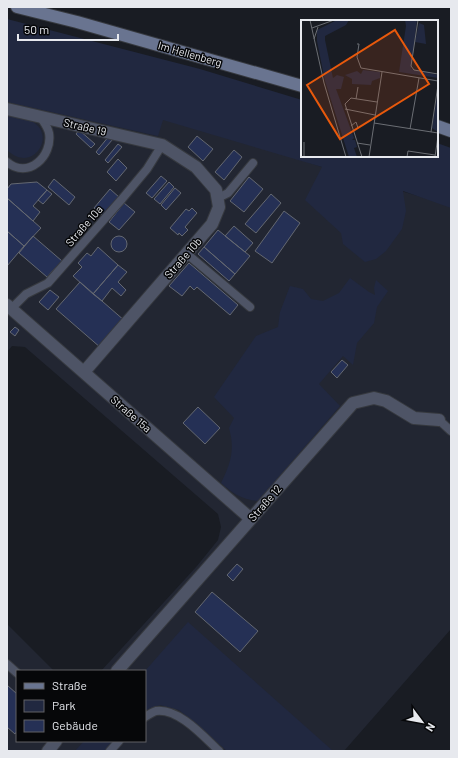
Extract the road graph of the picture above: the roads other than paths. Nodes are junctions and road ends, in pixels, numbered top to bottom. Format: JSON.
{"nodes":[{"id":1,"x":17,"y":7,"type":"edge"},
{"id":2,"x":301,"y":86,"type":"edge"},
{"id":3,"x":7,"y":109,"type":"edge"},
{"id":4,"x":40,"y":116,"type":"junction"},
{"id":5,"x":438,"y":126,"type":"edge"},
{"id":6,"x":451,"y":131,"type":"edge"},
{"id":7,"x":162,"y":145,"type":"junction"},
{"id":8,"x":7,"y":162,"type":"edge"},
{"id":9,"x":253,"y":163,"type":"dead end"},
{"id":10,"x":218,"y":198,"type":"junction"},
{"id":11,"x":187,"y":254,"type":"junction"},
{"id":12,"x":9,"y":307,"type":"edge"},
{"id":13,"x":250,"y":307,"type":"dead end"},
{"id":14,"x":84,"y":372,"type":"junction"},
{"id":15,"x":438,"y":420,"type":"joint"},
{"id":16,"x":451,"y":431,"type":"edge"},
{"id":17,"x":251,"y":519,"type":"junction"},
{"id":18,"x":7,"y":664,"type":"edge"},
{"id":19,"x":118,"y":670,"type":"edge"},
{"id":20,"x":16,"y":672,"type":"edge"},
{"id":21,"x":146,"y":716,"type":"edge"},
{"id":22,"x":55,"y":742,"type":"edge"},
{"id":23,"x":118,"y":742,"type":"edge"},
{"id":24,"x":48,"y":751,"type":"edge"},
{"id":25,"x":110,"y":751,"type":"edge"},
{"id":26,"x":220,"y":751,"type":"edge"}],
"edges":[{"from":1,"to":2,"type":"main road","name":"Im Hellenberg"},
{"from":3,"to":4,"type":"street","name":"Straße 19"},
{"from":4,"to":7,"type":"street","name":"Straße 19"},
{"from":4,"to":8,"type":"lane"},
{"from":5,"to":6,"type":"main road"},
{"from":7,"to":10,"type":"street"},
{"from":7,"to":12,"type":"lane","name":"Straße 10a"},
{"from":9,"to":10,"type":"lane"},
{"from":10,"to":11,"type":"street","name":"Straße 10b"},
{"from":11,"to":13,"type":"lane"},
{"from":11,"to":14,"type":"street","name":"Straße 10b"},
{"from":12,"to":14,"type":"street","name":"Straße 15a"},
{"from":14,"to":17,"type":"street","name":"Straße 15a"},
{"from":15,"to":16,"type":"lane"},
{"from":15,"to":17,"type":"street","name":"Straße 12"},
{"from":17,"to":19,"type":"street","name":"Straße 12"},
{"from":18,"to":20,"type":"lane"},
{"from":21,"to":26,"type":"lane"},
{"from":22,"to":24,"type":"street"},
{"from":23,"to":25,"type":"lane"}]}
